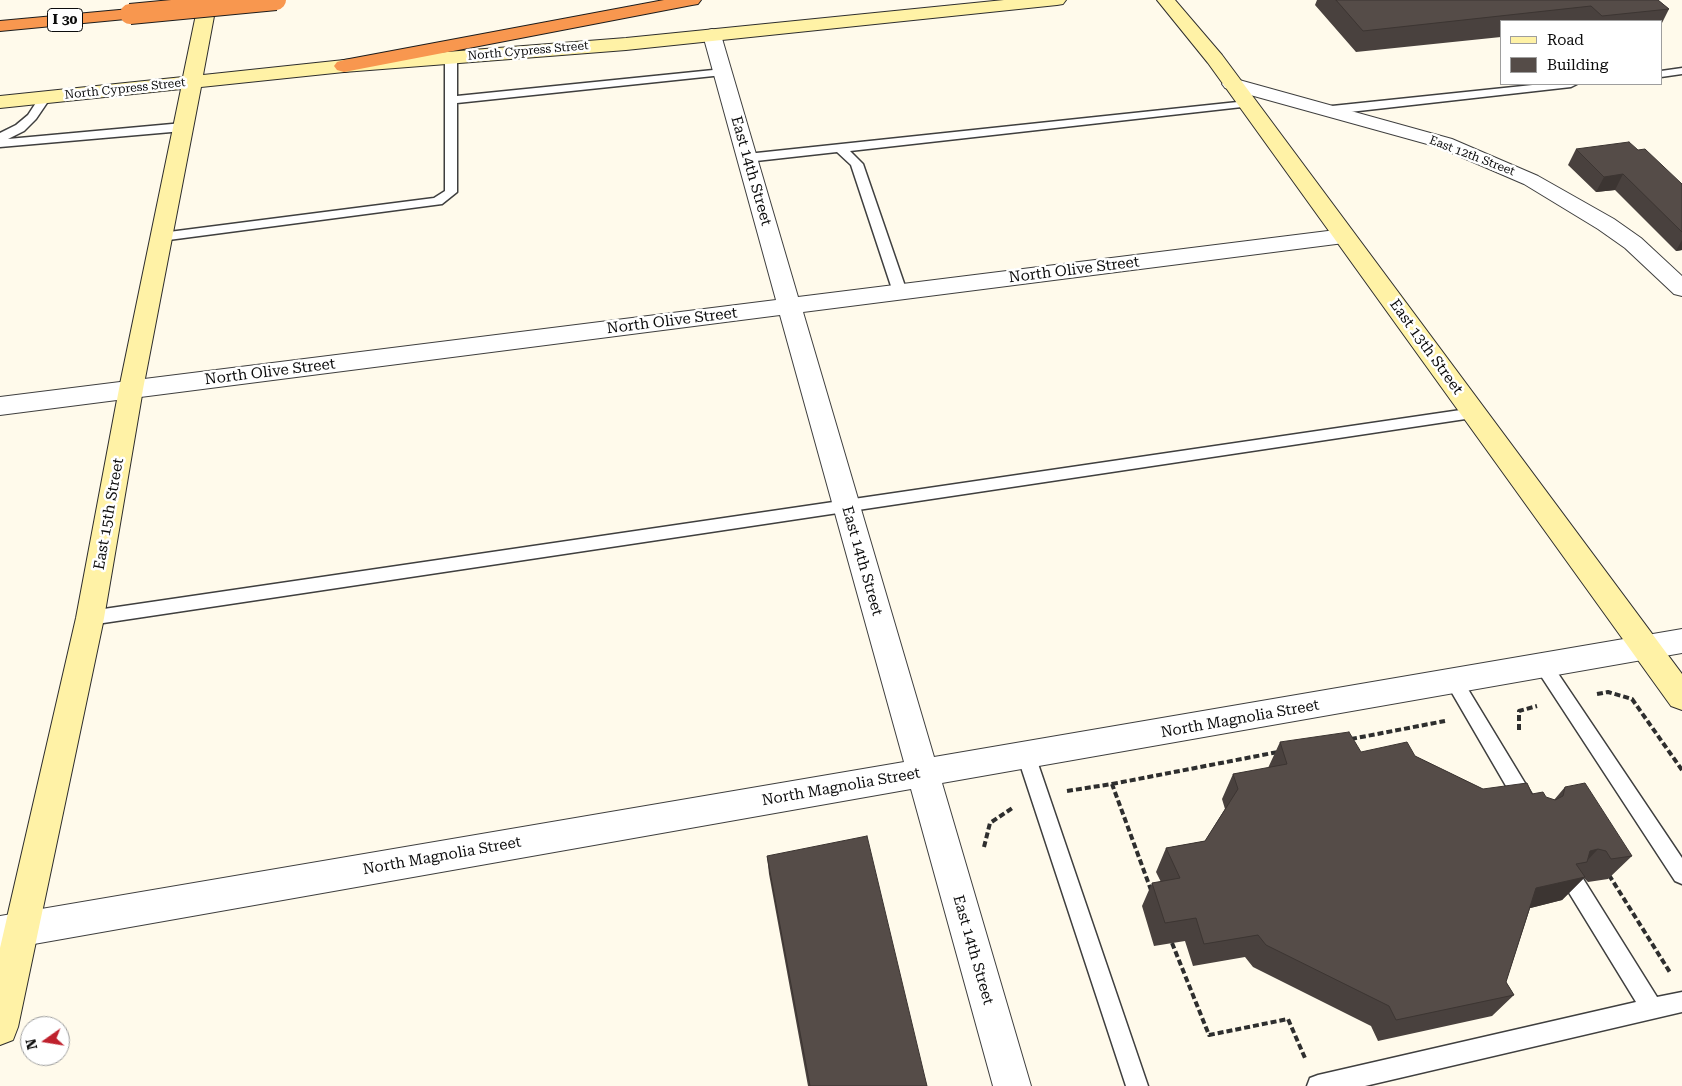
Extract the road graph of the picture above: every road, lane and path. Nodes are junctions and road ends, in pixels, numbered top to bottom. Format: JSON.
{"nodes":[{"id":1,"x":208,"y":0,"type":"edge"},
{"id":2,"x":276,"y":0,"type":"edge"},
{"id":3,"x":692,"y":0,"type":"edge"},
{"id":4,"x":1057,"y":0,"type":"edge"},
{"id":5,"x":1166,"y":0,"type":"edge"},
{"id":6,"x":0,"y":26,"type":"edge"},
{"id":7,"x":712,"y":35,"type":"junction"},
{"id":8,"x":451,"y":58,"type":"junction"},
{"id":9,"x":344,"y":66,"type":"junction"},
{"id":10,"x":723,"y":72,"type":"junction"},
{"id":11,"x":1682,"y":72,"type":"edge"},
{"id":12,"x":1662,"y":74,"type":"edge"},
{"id":13,"x":192,"y":82,"type":"junction"},
{"id":14,"x":1232,"y":84,"type":"junction"},
{"id":15,"x":1562,"y":85,"type":"edge"},
{"id":16,"x":44,"y":97,"type":"junction"},
{"id":17,"x":450,"y":100,"type":"junction"},
{"id":18,"x":0,"y":102,"type":"edge"},
{"id":19,"x":1248,"y":104,"type":"junction"},
{"id":20,"x":1332,"y":110,"type":"junction"},
{"id":21,"x":183,"y":127,"type":"junction"},
{"id":22,"x":0,"y":138,"type":"edge"},
{"id":23,"x":0,"y":143,"type":"edge"},
{"id":24,"x":840,"y":148,"type":"junction"},
{"id":25,"x":748,"y":158,"type":"junction"},
{"id":26,"x":1344,"y":236,"type":"junction"},
{"id":27,"x":161,"y":237,"type":"junction"},
{"id":28,"x":1682,"y":289,"type":"edge"},
{"id":29,"x":900,"y":292,"type":"junction"},
{"id":30,"x":790,"y":306,"type":"junction"},
{"id":31,"x":132,"y":389,"type":"junction"},
{"id":32,"x":0,"y":406,"type":"edge"},
{"id":33,"x":1474,"y":413,"type":"junction"},
{"id":34,"x":847,"y":506,"type":"junction"},
{"id":35,"x":90,"y":618,"type":"junction"},
{"id":36,"x":1682,"y":641,"type":"edge"},
{"id":37,"x":1646,"y":648,"type":"junction"},
{"id":38,"x":1543,"y":665,"type":"junction"},
{"id":39,"x":1454,"y":681,"type":"junction"},
{"id":40,"x":1682,"y":697,"type":"edge"},
{"id":41,"x":1452,"y":720,"type":"dead end"},
{"id":42,"x":1345,"y":740,"type":"edge"},
{"id":43,"x":1287,"y":751,"type":"edge"},
{"id":44,"x":1026,"y":755,"type":"junction"},
{"id":45,"x":923,"y":773,"type":"junction"},
{"id":46,"x":1112,"y":784,"type":"dead end"},
{"id":47,"x":1533,"y":814,"type":"edge"},
{"id":48,"x":1682,"y":875,"type":"edge"},
{"id":49,"x":1575,"y":884,"type":"edge"},
{"id":50,"x":10,"y":931,"type":"edge"},
{"id":51,"x":1172,"y":943,"type":"edge"},
{"id":52,"x":1682,"y":1002,"type":"edge"},
{"id":53,"x":1652,"y":1009,"type":"junction"},
{"id":54,"x":0,"y":1027,"type":"edge"},
{"id":55,"x":1306,"y":1060,"type":"dead end"},
{"id":56,"x":1012,"y":1086,"type":"edge"},
{"id":57,"x":1137,"y":1086,"type":"edge"},
{"id":58,"x":1318,"y":1086,"type":"edge"}],
"edges":[{"from":1,"to":13,"type":"main road","name":"East 15th Street"},
{"from":2,"to":6,"type":"highway","number":"I 30","bridge":true},
{"from":3,"to":9,"type":"highway"},
{"from":4,"to":7,"type":"main road","name":"North Cypress Street"},
{"from":5,"to":14,"type":"main road","name":"East 13th Street"},
{"from":7,"to":8,"type":"main road","name":"North Cypress Street"},
{"from":7,"to":10,"type":"street","name":"East 14th Street"},
{"from":8,"to":9,"type":"main road","name":"North Cypress Street"},
{"from":8,"to":17,"type":"lane"},
{"from":9,"to":13,"type":"main road","name":"North Cypress Street"},
{"from":10,"to":17,"type":"lane"},
{"from":10,"to":25,"type":"street","name":"East 14th Street"},
{"from":11,"to":12,"type":"lane"},
{"from":13,"to":16,"type":"main road","name":"North Cypress Street"},
{"from":13,"to":21,"type":"main road","name":"East 15th Street"},
{"from":14,"to":19,"type":"main road","name":"East 13th Street"},
{"from":14,"to":20,"type":"street","name":"East 12th Street"},
{"from":15,"to":20,"type":"lane"},
{"from":16,"to":18,"type":"main road","name":"North Cypress Street"},
{"from":16,"to":22,"type":"lane"},
{"from":17,"to":27,"type":"lane"},
{"from":19,"to":24,"type":"lane"},
{"from":19,"to":26,"type":"main road","name":"East 13th Street"},
{"from":20,"to":28,"type":"street","name":"East 12th Street"},
{"from":21,"to":23,"type":"lane"},
{"from":21,"to":27,"type":"main road","name":"East 15th Street"},
{"from":24,"to":25,"type":"lane"},
{"from":24,"to":29,"type":"lane"},
{"from":25,"to":30,"type":"street","name":"East 14th Street"},
{"from":26,"to":29,"type":"street","name":"North Olive Street"},
{"from":26,"to":33,"type":"main road","name":"East 13th Street"},
{"from":27,"to":31,"type":"main road","name":"East 15th Street"},
{"from":29,"to":30,"type":"street","name":"North Olive Street"},
{"from":30,"to":31,"type":"street","name":"North Olive Street"},
{"from":30,"to":34,"type":"street","name":"East 14th Street"},
{"from":31,"to":32,"type":"street","name":"North Olive Street"},
{"from":31,"to":35,"type":"main road","name":"East 15th Street"},
{"from":33,"to":34,"type":"lane"},
{"from":33,"to":37,"type":"main road","name":"East 13th Street"},
{"from":34,"to":35,"type":"lane"},
{"from":34,"to":45,"type":"street","name":"East 14th Street"},
{"from":35,"to":50,"type":"main road","name":"East 15th Street"},
{"from":36,"to":37,"type":"street","name":"North Magnolia Street"},
{"from":37,"to":38,"type":"street","name":"North Magnolia Street"},
{"from":37,"to":40,"type":"main road","name":"East 13th Street"},
{"from":38,"to":39,"type":"street","name":"North Magnolia Street"},
{"from":38,"to":48,"type":"lane"},
{"from":39,"to":44,"type":"street","name":"North Magnolia Street"},
{"from":39,"to":47,"type":"lane"},
{"from":41,"to":42,"type":"path"},
{"from":43,"to":46,"type":"path"},
{"from":44,"to":45,"type":"street","name":"North Magnolia Street"},
{"from":44,"to":57,"type":"lane"},
{"from":45,"to":50,"type":"street","name":"North Magnolia Street"},
{"from":45,"to":56,"type":"street","name":"East 14th Street"},
{"from":49,"to":53,"type":"lane"},
{"from":50,"to":54,"type":"main road","name":"East 15th Street"},
{"from":51,"to":55,"type":"path"},
{"from":52,"to":53,"type":"lane"},
{"from":53,"to":58,"type":"lane"}]}
